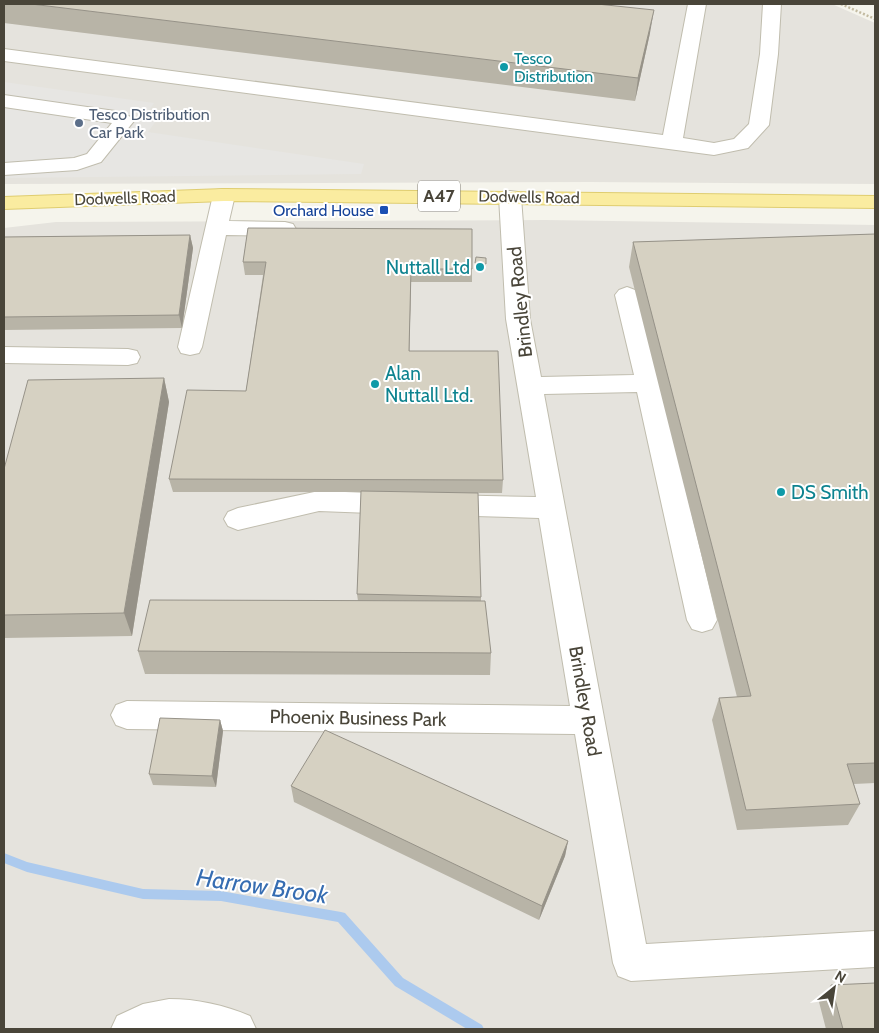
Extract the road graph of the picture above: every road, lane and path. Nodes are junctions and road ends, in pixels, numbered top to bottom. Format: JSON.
{"nodes":[{"id":1,"x":697,"y":4,"type":"edge"},
{"id":2,"x":772,"y":4,"type":"edge"},
{"id":3,"x":841,"y":4,"type":"edge"},
{"id":4,"x":875,"y":19,"type":"edge"},
{"id":5,"x":4,"y":55,"type":"edge"},
{"id":6,"x":4,"y":102,"type":"edge"},
{"id":7,"x":672,"y":142,"type":"junction"},
{"id":8,"x":4,"y":169,"type":"edge"},
{"id":9,"x":224,"y":195,"type":"junction"},
{"id":10,"x":510,"y":197,"type":"junction"},
{"id":11,"x":875,"y":202,"type":"edge"},
{"id":12,"x":4,"y":203,"type":"edge"},
{"id":13,"x":217,"y":228,"type":"junction"},
{"id":14,"x":305,"y":229,"type":"edge"},
{"id":15,"x":627,"y":296,"type":"dead end"},
{"id":16,"x":190,"y":347,"type":"dead end"},
{"id":17,"x":4,"y":355,"type":"edge"},
{"id":18,"x":128,"y":357,"type":"dead end"},
{"id":19,"x":648,"y":383,"type":"junction"},
{"id":20,"x":530,"y":386,"type":"junction"},
{"id":21,"x":551,"y":508,"type":"junction"},
{"id":22,"x":238,"y":519,"type":"dead end"},
{"id":23,"x":702,"y":620,"type":"dead end"},
{"id":24,"x":128,"y":715,"type":"dead end"},
{"id":25,"x":589,"y":720,"type":"junction"},
{"id":26,"x":875,"y":949,"type":"edge"},
{"id":27,"x":130,"y":1029,"type":"edge"},
{"id":28,"x":237,"y":1029,"type":"edge"}],
"edges":[{"from":1,"to":7,"type":"street"},
{"from":2,"to":7,"type":"street"},
{"from":3,"to":4,"type":"path"},
{"from":5,"to":7,"type":"street"},
{"from":6,"to":8,"type":"street"},
{"from":9,"to":10,"type":"main road","name":"Dodwells Road","number":"A47"},
{"from":9,"to":12,"type":"main road","name":"Dodwells Road","number":"A47"},
{"from":9,"to":13,"type":"street"},
{"from":10,"to":11,"type":"main road","name":"Dodwells Road","number":"A47"},
{"from":10,"to":20,"type":"street","name":"Brindley Road"},
{"from":13,"to":14,"type":"street"},
{"from":13,"to":16,"type":"street"},
{"from":15,"to":19,"type":"street"},
{"from":17,"to":18,"type":"street"},
{"from":19,"to":20,"type":"street"},
{"from":19,"to":23,"type":"street"},
{"from":20,"to":21,"type":"street","name":"Brindley Road"},
{"from":21,"to":22,"type":"street"},
{"from":21,"to":25,"type":"street","name":"Brindley Road"},
{"from":24,"to":25,"type":"street","name":"Phoenix Business Park"},
{"from":25,"to":26,"type":"street","name":"Brindley Road"},
{"from":27,"to":28,"type":"street"}]}
